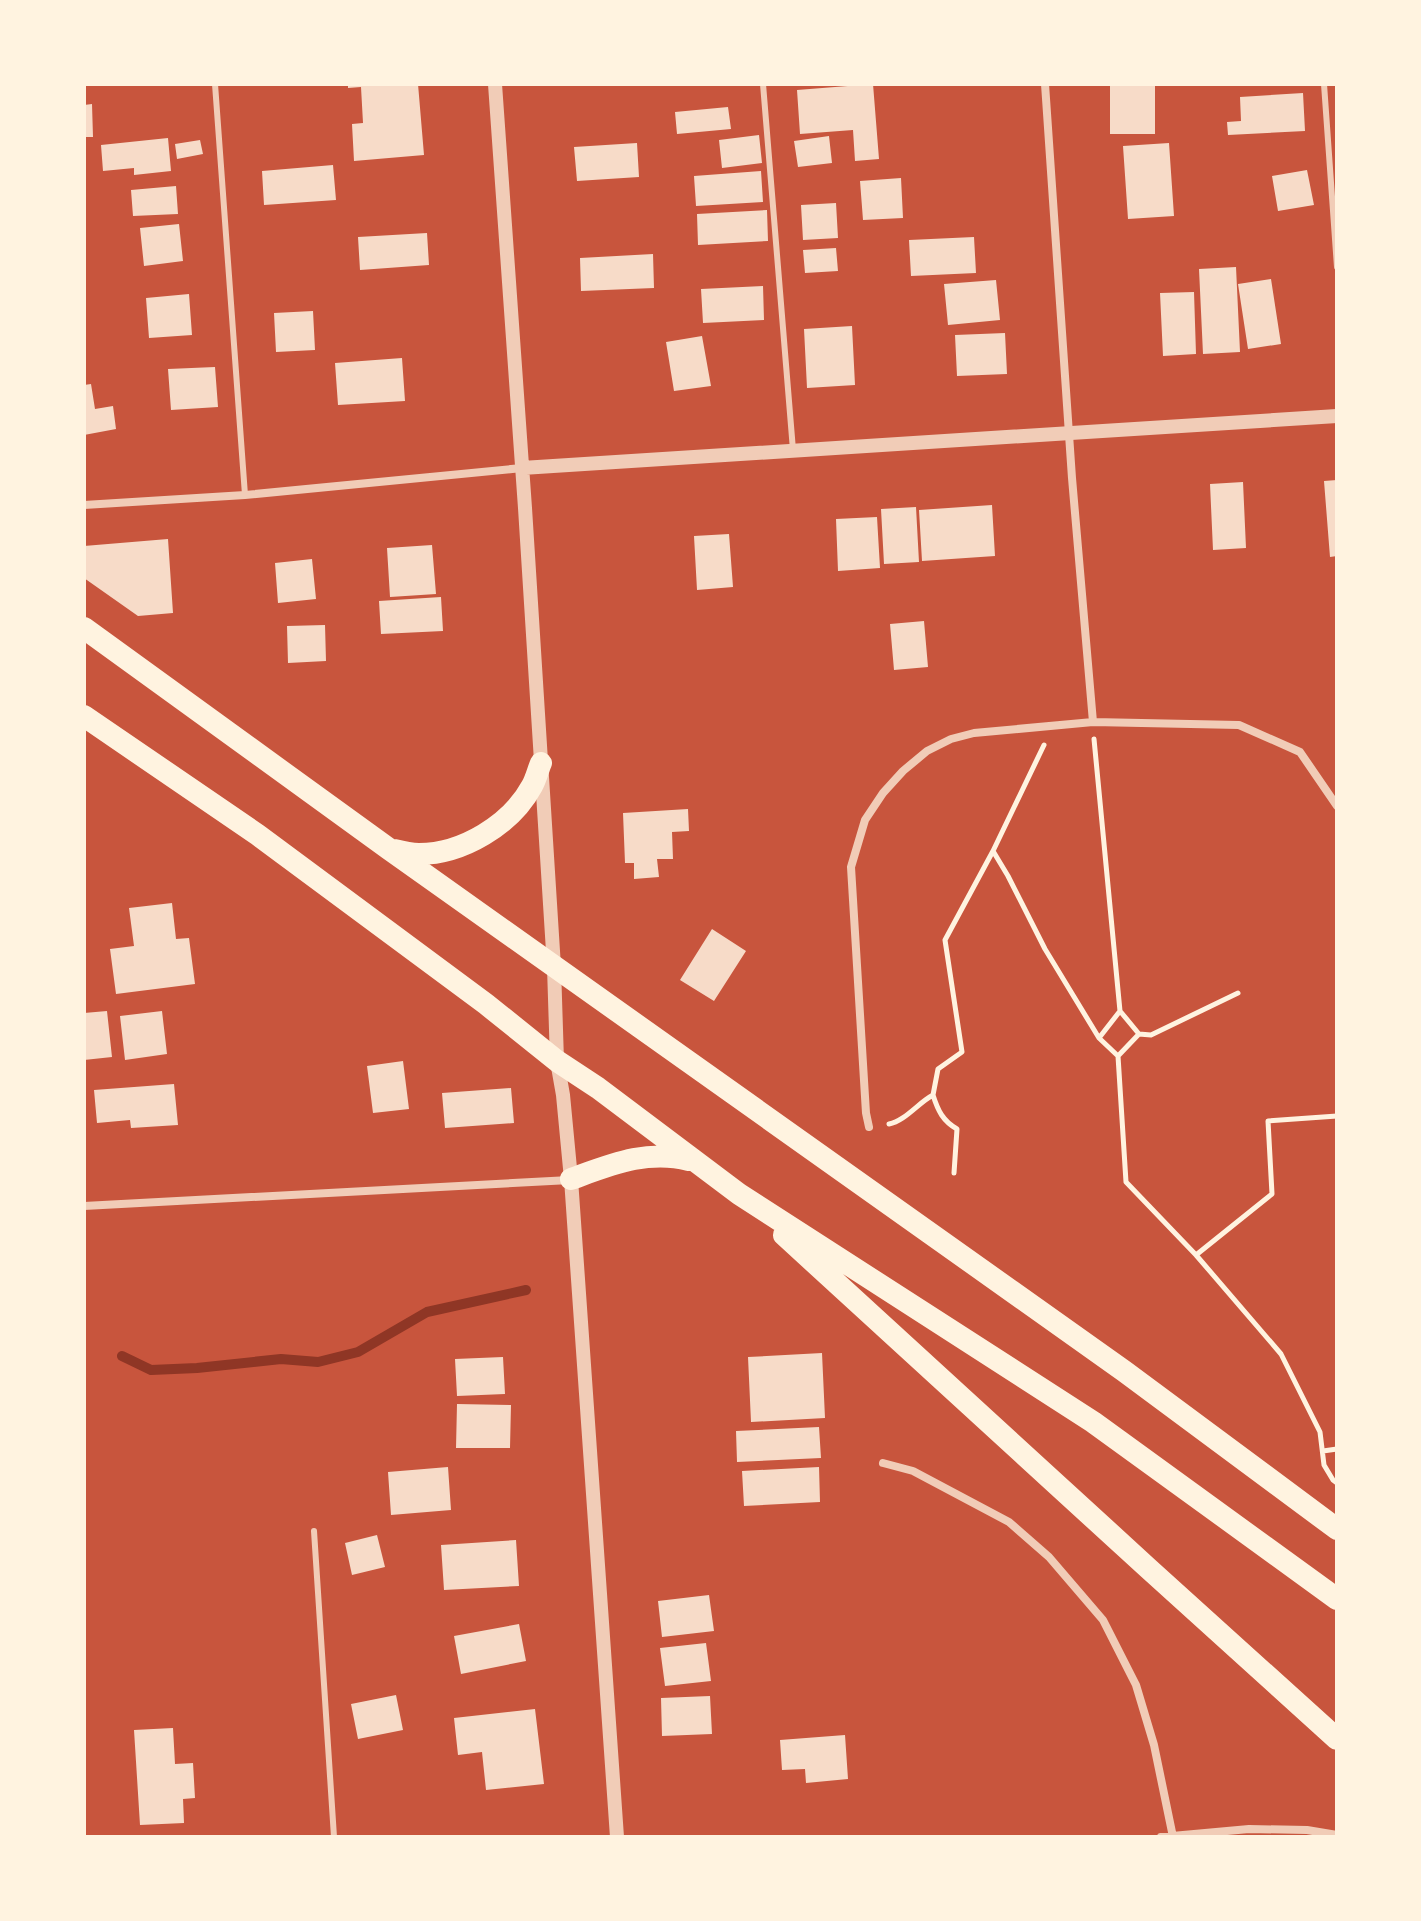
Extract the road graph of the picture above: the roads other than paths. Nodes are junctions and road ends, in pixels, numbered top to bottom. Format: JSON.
{"nodes":[{"id":1,"x":215,"y":84,"type":"edge"},
{"id":2,"x":495,"y":84,"type":"edge"},
{"id":3,"x":763,"y":84,"type":"edge"},
{"id":4,"x":1045,"y":84,"type":"edge"},
{"id":5,"x":1324,"y":84,"type":"edge"},
{"id":6,"x":1337,"y":267,"type":"edge"},
{"id":7,"x":1337,"y":416,"type":"edge"},
{"id":8,"x":1070,"y":432,"type":"junction"},
{"id":9,"x":793,"y":450,"type":"junction"},
{"id":10,"x":522,"y":468,"type":"junction"},
{"id":11,"x":245,"y":495,"type":"junction"},
{"id":12,"x":84,"y":505,"type":"edge"},
{"id":13,"x":84,"y":628,"type":"edge"},
{"id":14,"x":84,"y":716,"type":"edge"},
{"id":15,"x":1093,"y":722,"type":"junction"},
{"id":16,"x":541,"y":763,"type":"junction"},
{"id":17,"x":1337,"y":806,"type":"edge"},
{"id":18,"x":389,"y":849,"type":"junction"},
{"id":19,"x":554,"y":967,"type":"junction"},
{"id":20,"x":557,"y":1061,"type":"junction"},
{"id":21,"x":869,"y":1127,"type":"road end"},
{"id":22,"x":698,"y":1163,"type":"junction"},
{"id":23,"x":571,"y":1179,"type":"junction"},
{"id":24,"x":739,"y":1194,"type":"junction"},
{"id":25,"x":84,"y":1206,"type":"edge"},
{"id":26,"x":883,"y":1463,"type":"dead end"},
{"id":27,"x":1337,"y":1529,"type":"edge"},
{"id":28,"x":314,"y":1531,"type":"dead end"},
{"id":29,"x":1337,"y":1599,"type":"edge"},
{"id":30,"x":1337,"y":1739,"type":"edge"},
{"id":31,"x":1337,"y":1835,"type":"edge"},
{"id":32,"x":334,"y":1837,"type":"edge"},
{"id":33,"x":617,"y":1837,"type":"edge"},
{"id":34,"x":1161,"y":1837,"type":"edge"},
{"id":35,"x":1173,"y":1837,"type":"edge"}],
"edges":[{"from":1,"to":11,"type":"lane"},
{"from":2,"to":10,"type":"street"},
{"from":3,"to":9,"type":"lane"},
{"from":4,"to":8,"type":"street"},
{"from":5,"to":6,"type":"lane"},
{"from":7,"to":8,"type":"street"},
{"from":8,"to":9,"type":"street"},
{"from":8,"to":15,"type":"street"},
{"from":9,"to":10,"type":"street"},
{"from":10,"to":11,"type":"street"},
{"from":10,"to":16,"type":"street"},
{"from":11,"to":12,"type":"street"},
{"from":13,"to":18,"type":"highway"},
{"from":14,"to":20,"type":"highway"},
{"from":15,"to":17,"type":"street"},
{"from":15,"to":21,"type":"street"},
{"from":16,"to":18,"type":"highway"},
{"from":16,"to":19,"type":"street"},
{"from":18,"to":19,"type":"highway"},
{"from":19,"to":20,"type":"street"},
{"from":19,"to":27,"type":"highway"},
{"from":20,"to":22,"type":"highway"},
{"from":20,"to":23,"type":"street"},
{"from":22,"to":23,"type":"highway"},
{"from":22,"to":24,"type":"highway"},
{"from":23,"to":25,"type":"street"},
{"from":23,"to":33,"type":"street"},
{"from":24,"to":29,"type":"highway"},
{"from":24,"to":30,"type":"highway"},
{"from":26,"to":35,"type":"street"},
{"from":28,"to":32,"type":"lane"},
{"from":31,"to":35,"type":"street"},
{"from":34,"to":35,"type":"street"}]}
